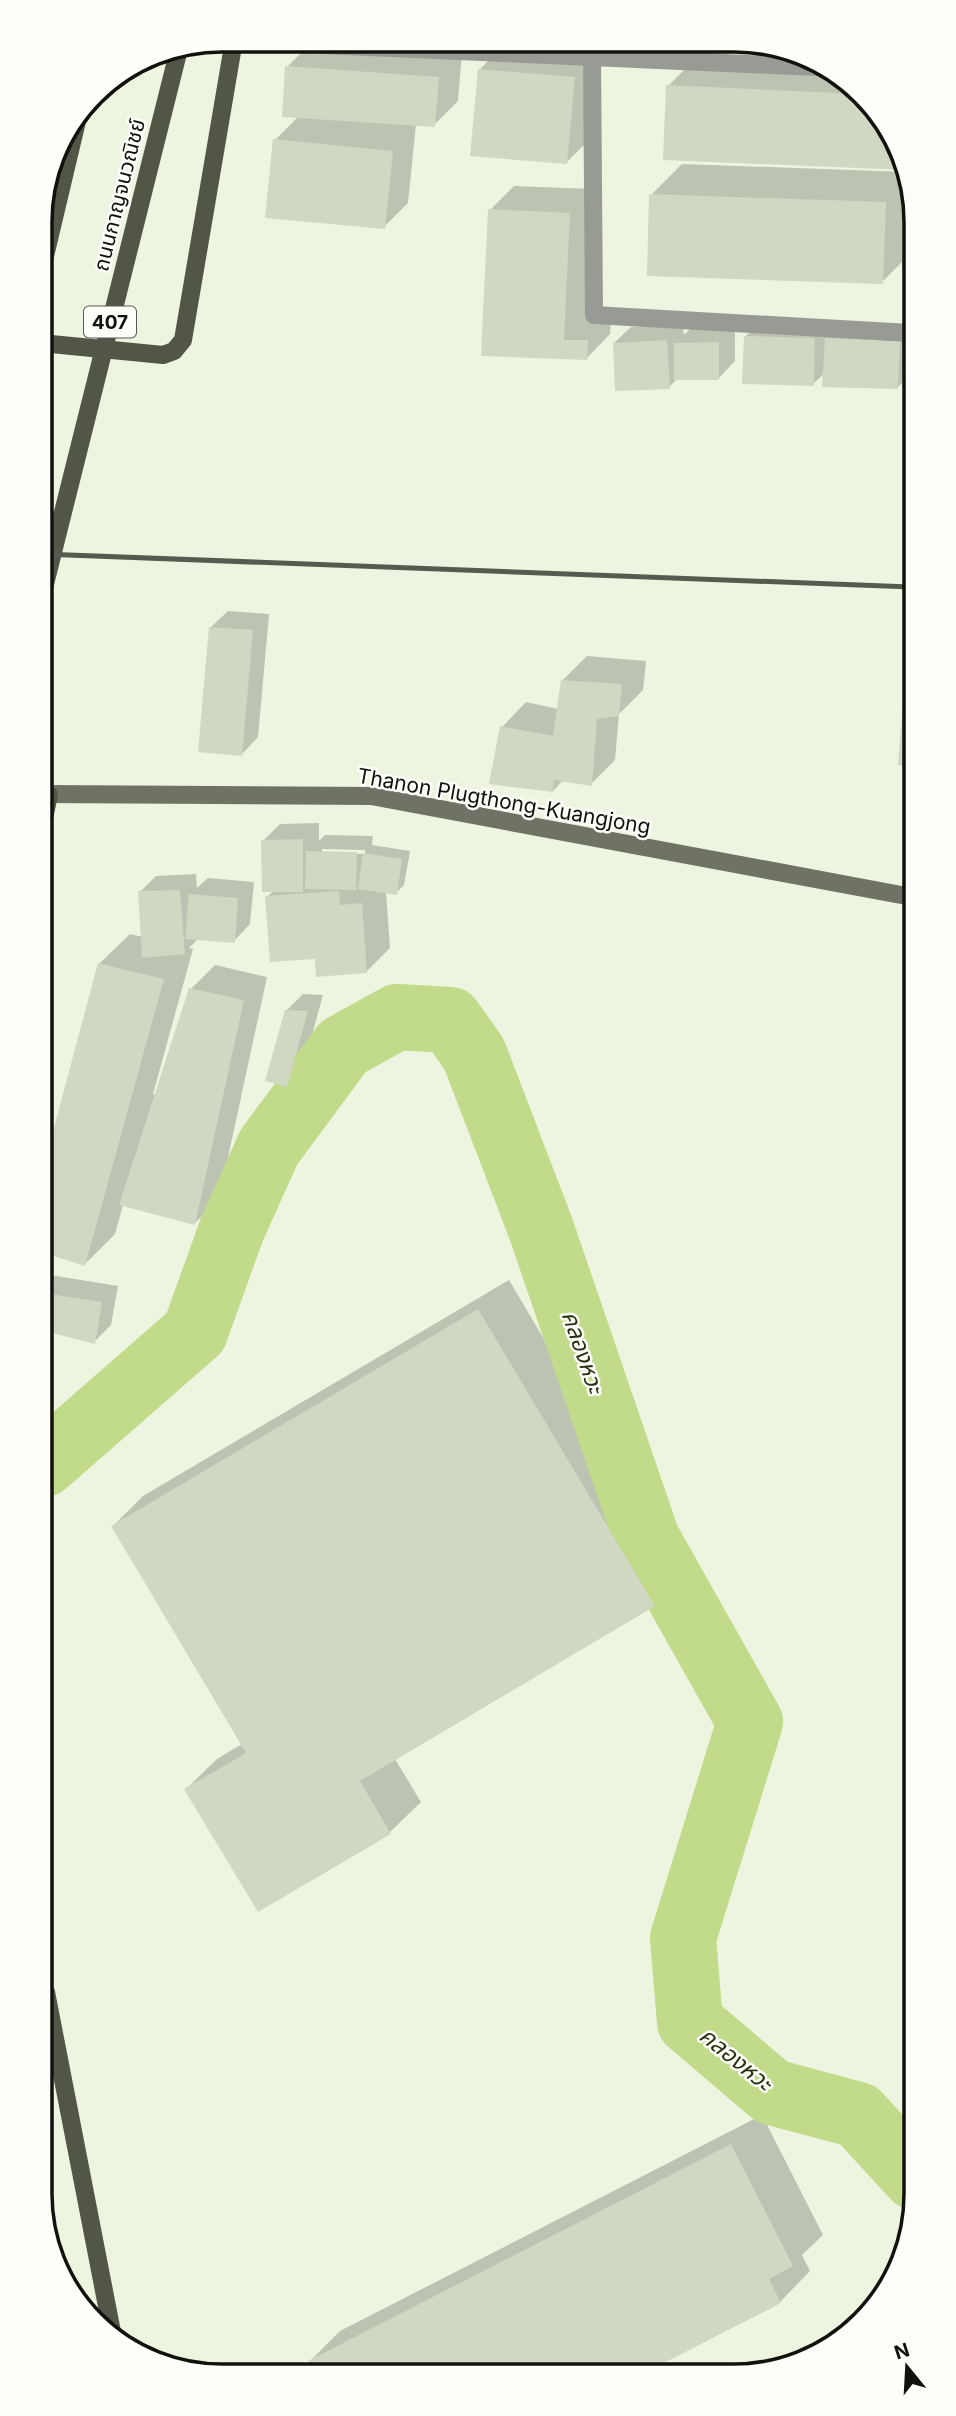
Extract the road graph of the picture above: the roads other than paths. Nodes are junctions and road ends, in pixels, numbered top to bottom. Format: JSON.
{"nodes":[{"id":1,"x":507,"y":52,"type":"edge"},
{"id":2,"x":232,"y":53,"type":"edge"},
{"id":3,"x":592,"y":56,"type":"junction"},
{"id":4,"x":175,"y":60,"type":"edge"},
{"id":5,"x":799,"y":66,"type":"edge"},
{"id":6,"x":71,"y":144,"type":"edge"},
{"id":7,"x":53,"y":222,"type":"edge"},
{"id":8,"x":904,"y":333,"type":"edge"},
{"id":9,"x":53,"y":344,"type":"edge"},
{"id":10,"x":53,"y":552,"type":"edge"},
{"id":11,"x":53,"y":794,"type":"edge"},
{"id":12,"x":904,"y":895,"type":"edge"},
{"id":13,"x":52,"y":2023,"type":"edge"},
{"id":14,"x":110,"y":2321,"type":"edge"}],
"edges":[{"from":1,"to":3,"type":"street"},
{"from":2,"to":9,"type":"main road"},
{"from":3,"to":5,"type":"street"},
{"from":3,"to":8,"type":"street"},
{"from":4,"to":10,"type":"main road","name":"ถนนกาญจนวณิชย์","number":"407"},
{"from":6,"to":7,"type":"main road"},
{"from":11,"to":12,"type":"street","name":"Thanon Plugthong-Kuangjong"},
{"from":13,"to":14,"type":"main road"}]}
